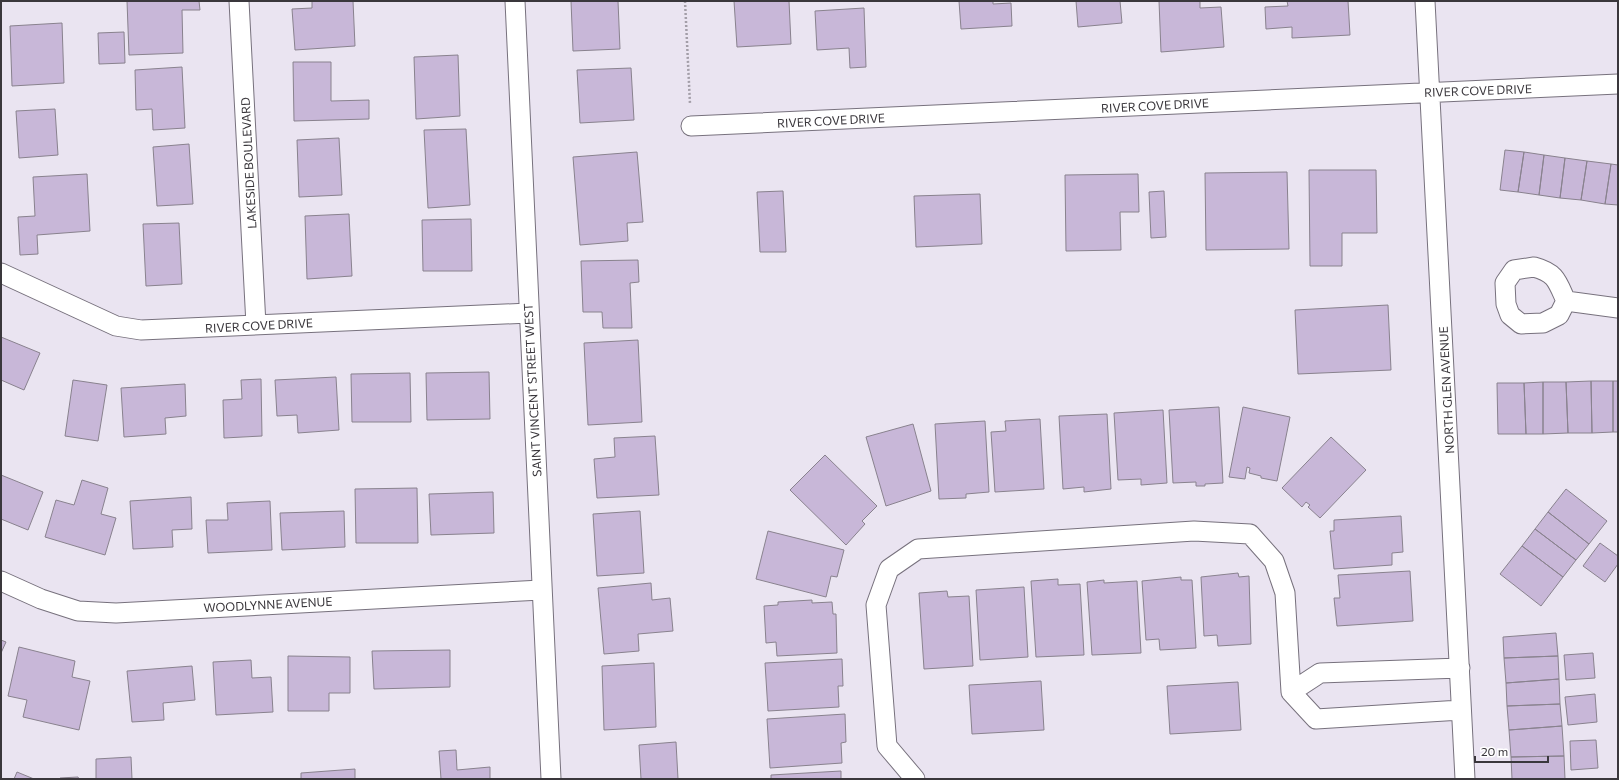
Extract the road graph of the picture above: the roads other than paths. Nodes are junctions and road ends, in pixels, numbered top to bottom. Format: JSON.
{"nodes":[{"id":1,"x":239,"y":1,"type":"edge"},
{"id":2,"x":514,"y":1,"type":"edge"},
{"id":3,"x":1425,"y":1,"type":"edge"},
{"id":4,"x":1618,"y":84,"type":"edge"},
{"id":5,"x":1430,"y":92,"type":"junction"},
{"id":6,"x":691,"y":126,"type":"road end"},
{"id":7,"x":1,"y":274,"type":"edge"},
{"id":8,"x":1566,"y":301,"type":"dead end"},
{"id":9,"x":1618,"y":308,"type":"edge"},
{"id":10,"x":529,"y":313,"type":"junction"},
{"id":11,"x":256,"y":325,"type":"junction"},
{"id":12,"x":1,"y":581,"type":"edge"},
{"id":13,"x":541,"y":590,"type":"junction"},
{"id":14,"x":1460,"y":668,"type":"junction"},
{"id":15,"x":1291,"y":692,"type":"junction"},
{"id":16,"x":1461,"y":710,"type":"junction"},
{"id":17,"x":551,"y":779,"type":"edge"},
{"id":18,"x":915,"y":779,"type":"edge"},
{"id":19,"x":1465,"y":779,"type":"edge"}],
"edges":[{"from":1,"to":11,"type":"street","name":"LAKESIDE BOULEVARD"},
{"from":2,"to":10,"type":"street","name":"SAINT VINCENT STREET WEST"},
{"from":3,"to":5,"type":"street","name":"NORTH GLEN AVENUE"},
{"from":4,"to":5,"type":"street","name":"RIVER COVE DRIVE"},
{"from":5,"to":6,"type":"street","name":"RIVER COVE DRIVE"},
{"from":5,"to":14,"type":"street","name":"NORTH GLEN AVENUE"},
{"from":7,"to":11,"type":"street","name":"RIVER COVE DRIVE"},
{"from":8,"to":9,"type":"street"},
{"from":10,"to":11,"type":"street","name":"RIVER COVE DRIVE"},
{"from":10,"to":13,"type":"street","name":"SAINT VINCENT STREET WEST"},
{"from":12,"to":13,"type":"street","name":"WOODLYNNE AVENUE"},
{"from":13,"to":17,"type":"street","name":"SAINT VINCENT STREET WEST"},
{"from":14,"to":15,"type":"street"},
{"from":14,"to":16,"type":"street","name":"NORTH GLEN AVENUE"},
{"from":15,"to":16,"type":"street"},
{"from":15,"to":18,"type":"street"},
{"from":16,"to":19,"type":"street","name":"NORTH GLEN AVENUE"}]}
